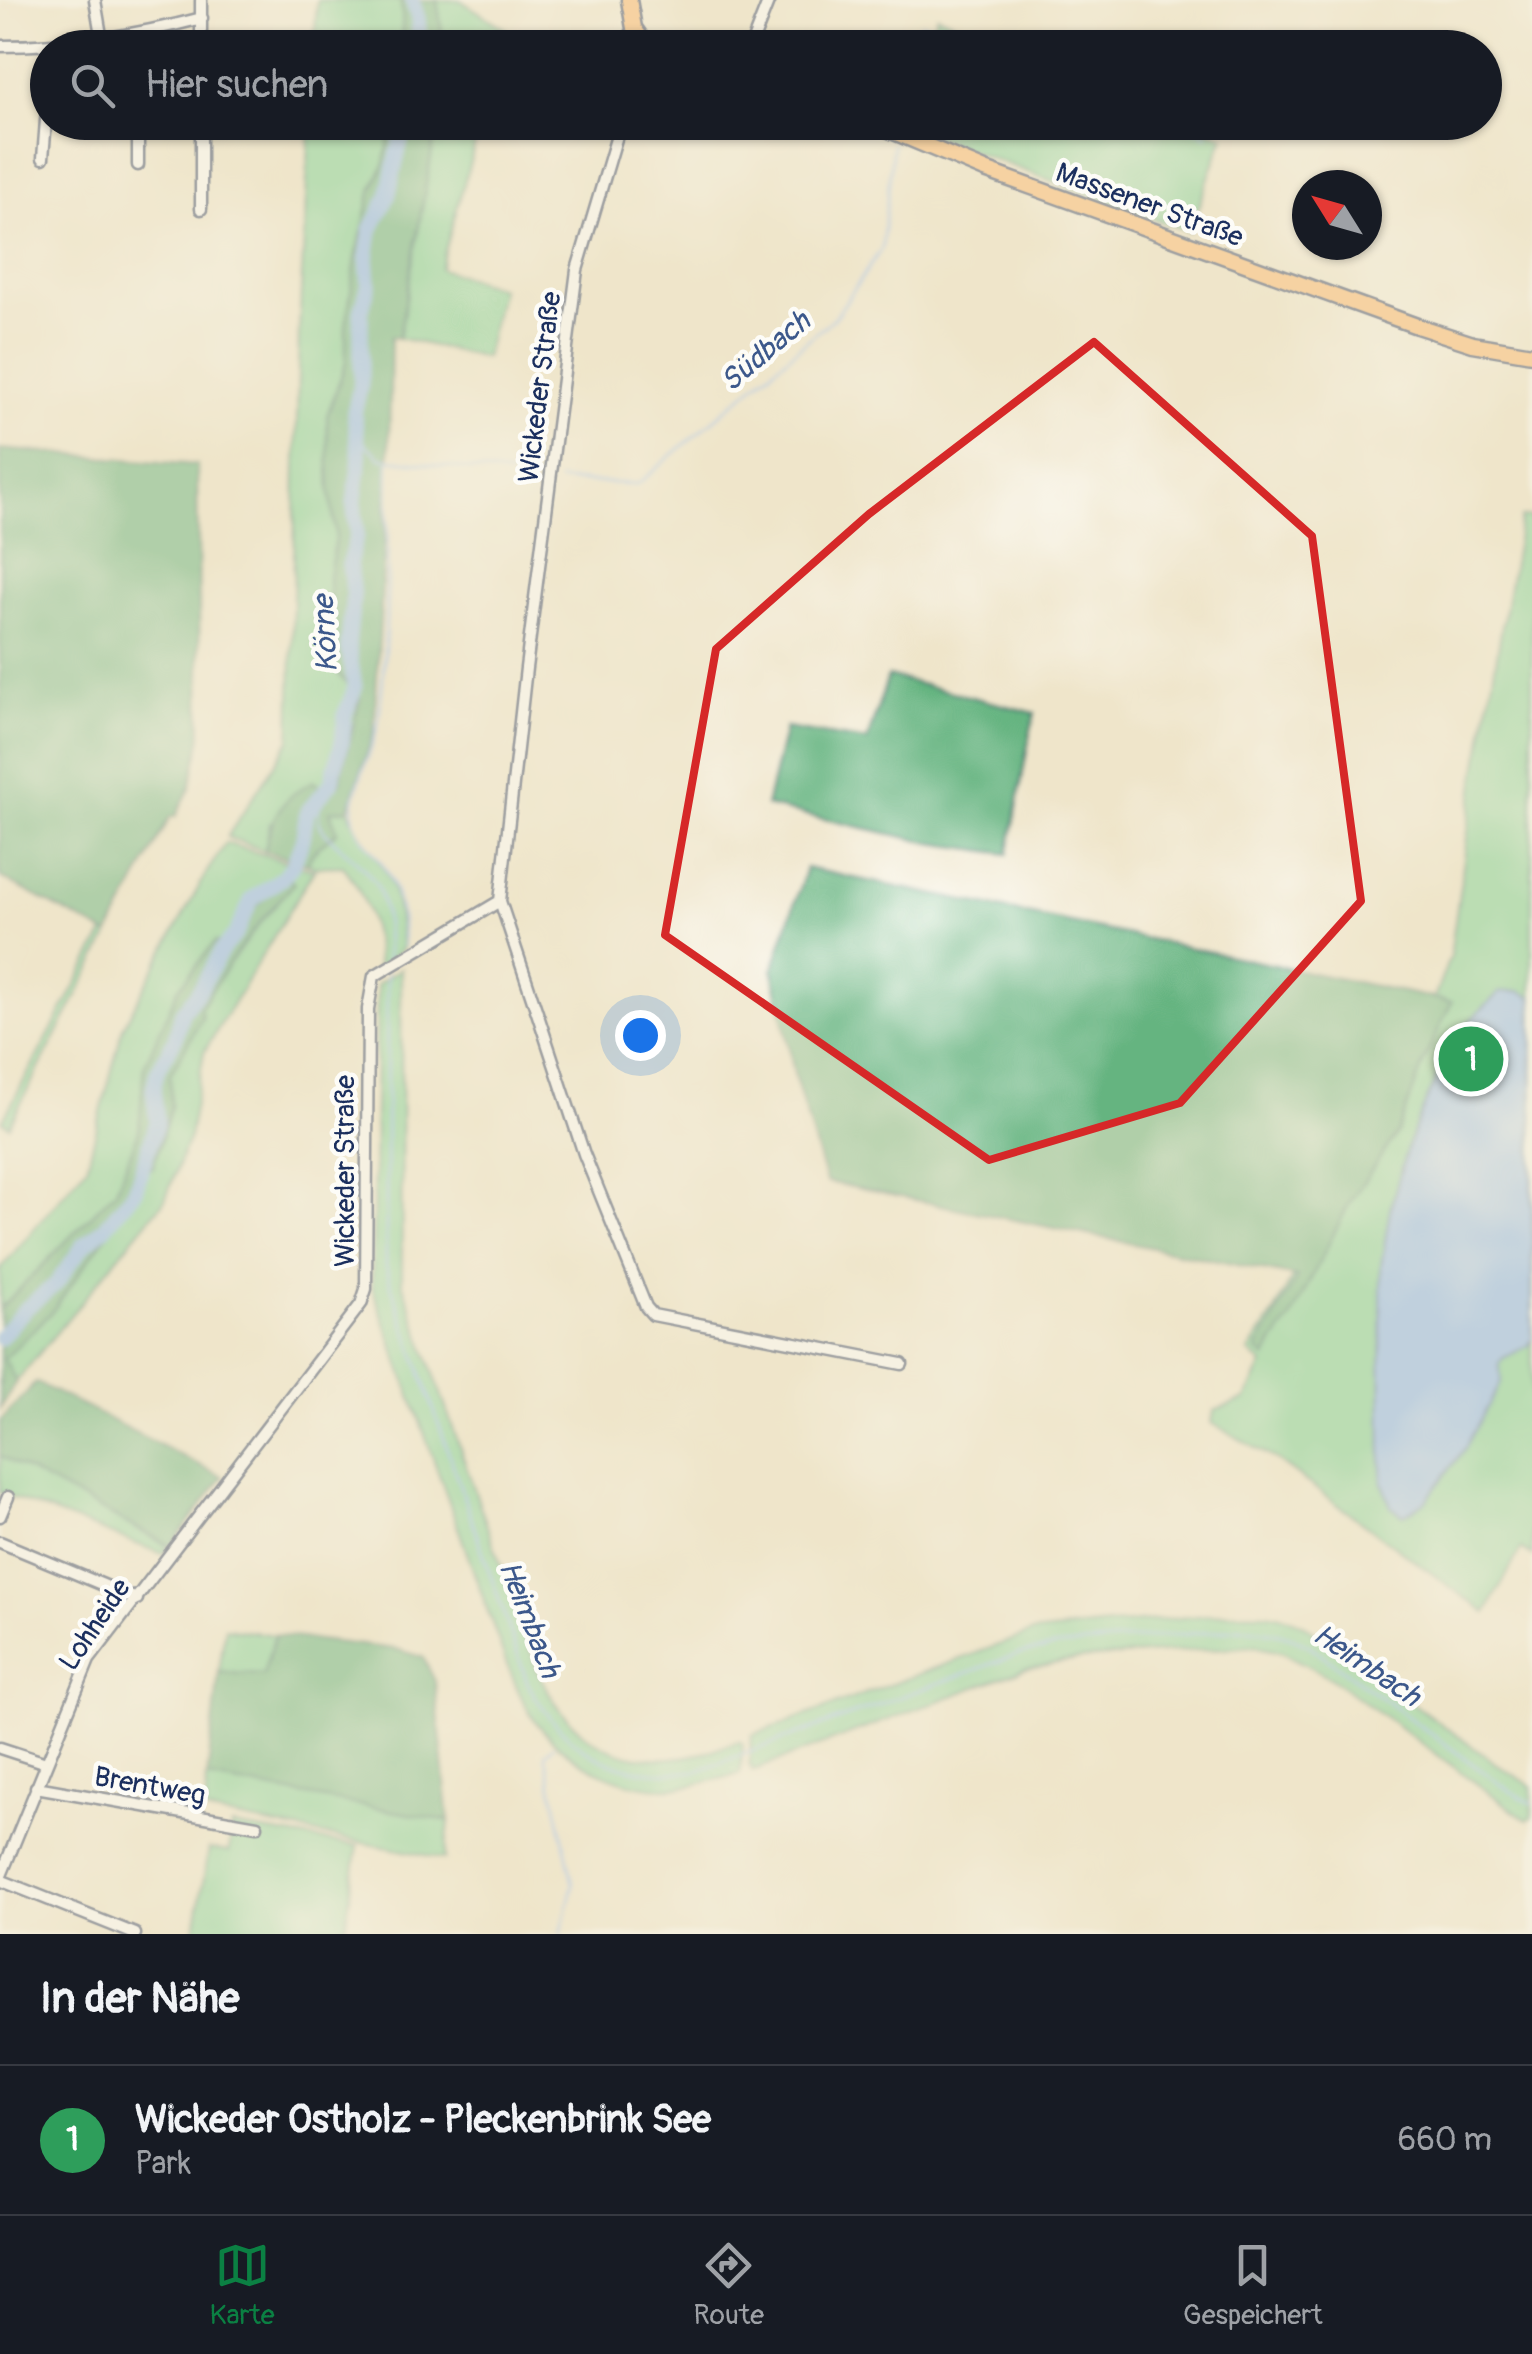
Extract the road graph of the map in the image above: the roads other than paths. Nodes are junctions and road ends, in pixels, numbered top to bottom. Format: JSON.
{"nodes":[{"id":1,"x":95,"y":0,"type":"edge"},
{"id":2,"x":202,"y":0,"type":"edge"},
{"id":3,"x":630,"y":0,"type":"edge"},
{"id":4,"x":769,"y":0,"type":"edge"},
{"id":5,"x":202,"y":18,"type":"junction"},
{"id":6,"x":100,"y":30,"type":"edge"},
{"id":7,"x":156,"y":30,"type":"edge"},
{"id":8,"x":202,"y":30,"type":"edge"},
{"id":9,"x":636,"y":30,"type":"edge"},
{"id":10,"x":757,"y":30,"type":"edge"},
{"id":11,"x":0,"y":46,"type":"edge"},
{"id":12,"x":30,"y":47,"type":"edge"},
{"id":13,"x":44,"y":140,"type":"edge"},
{"id":14,"x":138,"y":140,"type":"edge"},
{"id":15,"x":202,"y":140,"type":"edge"},
{"id":16,"x":616,"y":140,"type":"edge"},
{"id":17,"x":914,"y":140,"type":"edge"},
{"id":18,"x":43,"y":158,"type":"dead end"},
{"id":19,"x":138,"y":165,"type":"dead end"},
{"id":20,"x":202,"y":209,"type":"dead end"},
{"id":21,"x":1532,"y":354,"type":"edge"},
{"id":22,"x":500,"y":901,"type":"junction"},
{"id":23,"x":902,"y":1364,"type":"dead end"},
{"id":24,"x":8,"y":1498,"type":"dead end"},
{"id":25,"x":0,"y":1516,"type":"edge"},
{"id":26,"x":0,"y":1542,"type":"edge"},
{"id":27,"x":163,"y":1566,"type":"joint"},
{"id":28,"x":136,"y":1599,"type":"junction"},
{"id":29,"x":0,"y":1748,"type":"edge"},
{"id":30,"x":46,"y":1763,"type":"junction"},
{"id":31,"x":36,"y":1787,"type":"junction"},
{"id":32,"x":256,"y":1826,"type":"dead end"},
{"id":33,"x":0,"y":1879,"type":"edge"},
{"id":34,"x":135,"y":1934,"type":"edge"}],
"edges":[{"from":1,"to":6,"type":"street"},
{"from":2,"to":5,"type":"street"},
{"from":3,"to":9,"type":"main road"},
{"from":4,"to":10,"type":"street"},
{"from":5,"to":7,"type":"street"},
{"from":5,"to":8,"type":"street"},
{"from":11,"to":12,"type":"street"},
{"from":13,"to":18,"type":"street"},
{"from":14,"to":19,"type":"street"},
{"from":15,"to":20,"type":"street"},
{"from":16,"to":22,"type":"street","name":"Wickeder Straße"},
{"from":17,"to":21,"type":"main road","name":"Massener Straße"},
{"from":22,"to":23,"type":"street","name":"Wickeder Straße"},
{"from":22,"to":27,"type":"street","name":"Wickeder Straße"},
{"from":24,"to":25,"type":"street"},
{"from":26,"to":28,"type":"street"},
{"from":27,"to":28,"type":"street","name":"Lohheide"},
{"from":28,"to":30,"type":"street","name":"Lohheide"},
{"from":29,"to":30,"type":"street"},
{"from":30,"to":31,"type":"street","name":"Lohheide"},
{"from":31,"to":32,"type":"street","name":"Brentweg"},
{"from":31,"to":33,"type":"street","name":"Lohheide"},
{"from":33,"to":34,"type":"street"}]}
